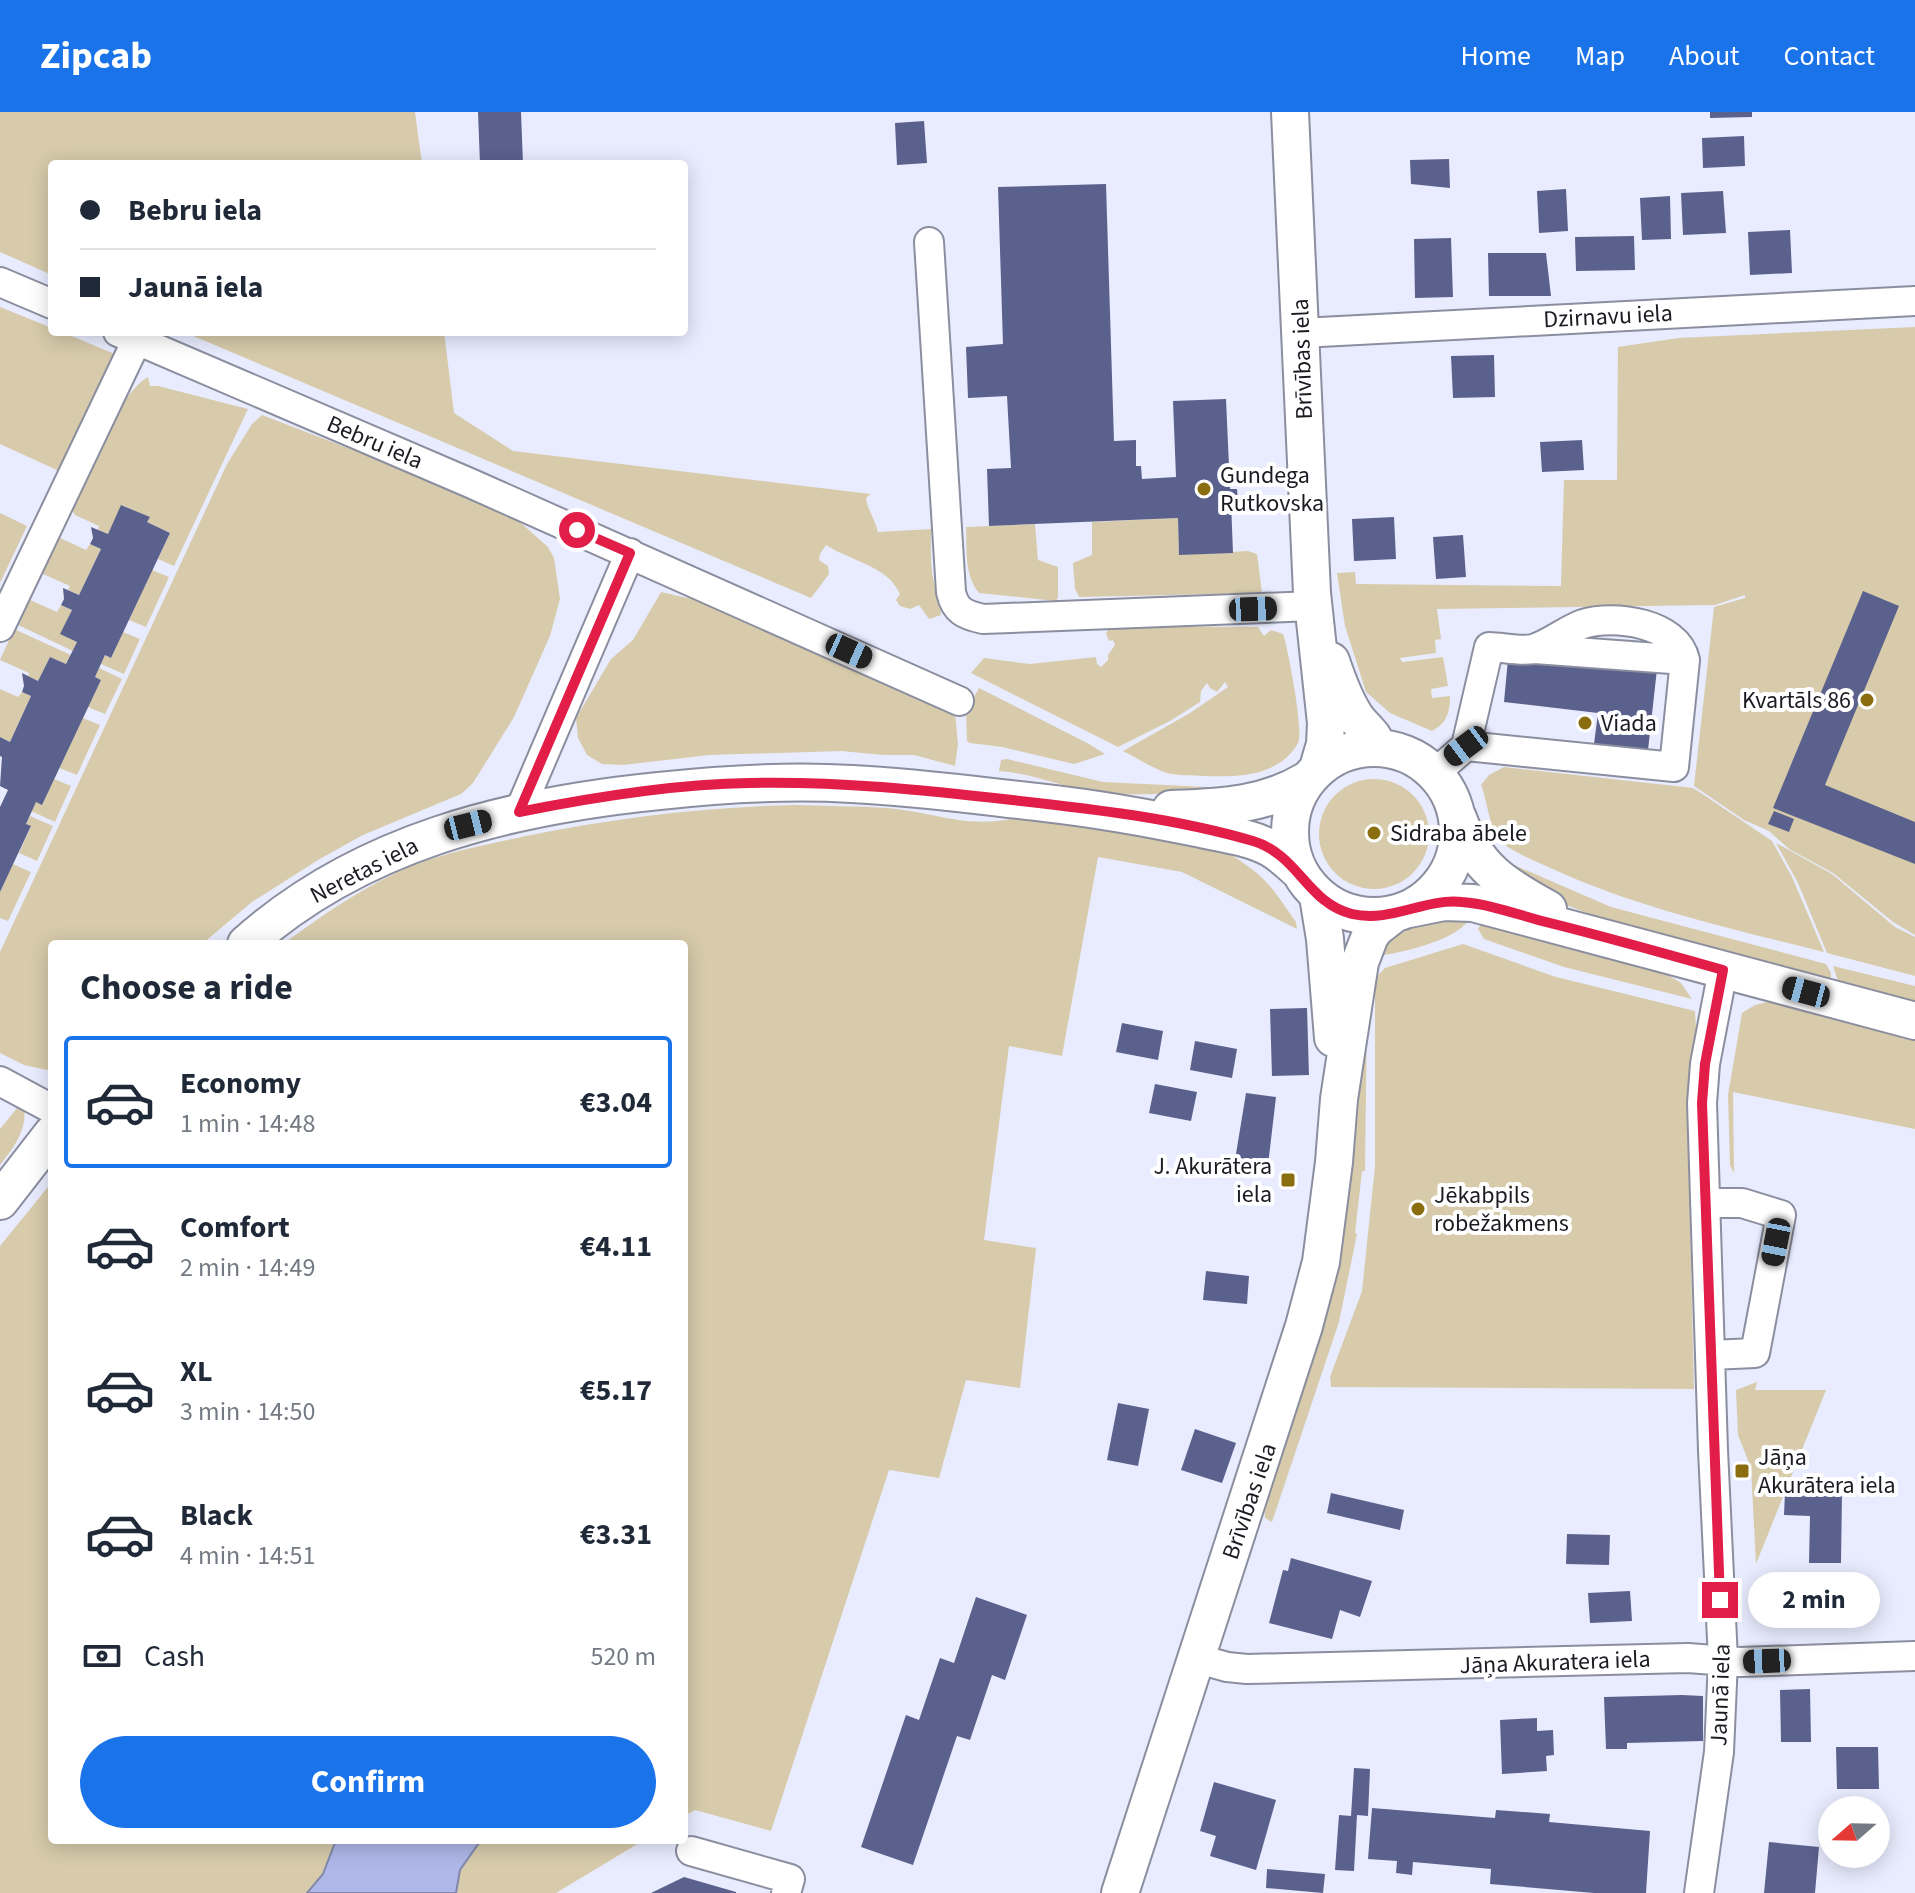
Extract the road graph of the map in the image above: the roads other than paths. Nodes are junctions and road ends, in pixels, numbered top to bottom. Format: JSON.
{"nodes":[{"id":1,"x":1290,"y":112,"type":"edge"},
{"id":2,"x":929,"y":242,"type":"dead end"},
{"id":3,"x":0,"y":282,"type":"edge"},
{"id":4,"x":1915,"y":301,"type":"edge"},
{"id":5,"x":48,"y":302,"type":"edge"},
{"id":6,"x":1301,"y":333,"type":"junction"},
{"id":7,"x":128,"y":336,"type":"edge"},
{"id":8,"x":630,"y":553,"type":"junction"},
{"id":9,"x":1313,"y":606,"type":"junction"},
{"id":10,"x":0,"y":627,"type":"edge"},
{"id":11,"x":959,"y":701,"type":"dead end"},
{"id":12,"x":1466,"y":746,"type":"junction"},
{"id":13,"x":1378,"y":747,"type":"junction"},
{"id":14,"x":1435,"y":773,"type":"junction"},
{"id":15,"x":1313,"y":774,"type":"junction"},
{"id":16,"x":1113,"y":810,"type":"junction"},
{"id":17,"x":519,"y":812,"type":"junction"},
{"id":18,"x":1457,"y":816,"type":"junction"},
{"id":19,"x":1309,"y":884,"type":"junction"},
{"id":20,"x":1402,"y":912,"type":"junction"},
{"id":21,"x":1596,"y":935,"type":"junction"},
{"id":22,"x":251,"y":940,"type":"edge"},
{"id":23,"x":1723,"y":970,"type":"junction"},
{"id":24,"x":1915,"y":1021,"type":"edge"},
{"id":25,"x":0,"y":1081,"type":"edge"},
{"id":26,"x":1339,"y":1099,"type":"junction"},
{"id":27,"x":48,"y":1107,"type":"edge"},
{"id":28,"x":48,"y":1139,"type":"edge"},
{"id":29,"x":0,"y":1201,"type":"edge"},
{"id":30,"x":1705,"y":1203,"type":"junction"},
{"id":31,"x":1710,"y":1355,"type":"junction"},
{"id":32,"x":1915,"y":1656,"type":"edge"},
{"id":33,"x":1195,"y":1658,"type":"junction"},
{"id":34,"x":1723,"y":1660,"type":"junction"},
{"id":35,"x":691,"y":1851,"type":"dead end"},
{"id":36,"x":786,"y":1893,"type":"edge"},
{"id":37,"x":1120,"y":1893,"type":"edge"},
{"id":38,"x":1699,"y":1893,"type":"edge"}],
"edges":[{"from":1,"to":6,"type":"main road","name":"Brīvības iela"},
{"from":2,"to":9,"type":"street"},
{"from":3,"to":5,"type":"street"},
{"from":4,"to":6,"type":"street","name":"Dzirnavu iela"},
{"from":6,"to":9,"type":"main road","name":"Brīvības iela"},
{"from":7,"to":8,"type":"street","name":"Bebru iela"},
{"from":7,"to":10,"type":"street"},
{"from":8,"to":11,"type":"street","name":"Bebru iela"},
{"from":8,"to":17,"type":"street"},
{"from":9,"to":13,"type":"main road"},
{"from":9,"to":15,"type":"main road"},
{"from":12,"to":12,"type":"street"},
{"from":12,"to":14,"type":"street"},
{"from":13,"to":14,"type":"main road"},
{"from":13,"to":15,"type":"main road"},
{"from":14,"to":18,"type":"main road"},
{"from":15,"to":16,"type":"main road"},
{"from":15,"to":19,"type":"main road"},
{"from":16,"to":17,"type":"main road","name":"Neretas iela"},
{"from":16,"to":19,"type":"main road"},
{"from":17,"to":22,"type":"main road","name":"Neretas iela"},
{"from":18,"to":20,"type":"main road"},
{"from":18,"to":21,"type":"main road"},
{"from":19,"to":20,"type":"main road"},
{"from":19,"to":26,"type":"main road"},
{"from":20,"to":21,"type":"main road"},
{"from":20,"to":26,"type":"main road"},
{"from":21,"to":23,"type":"main road"},
{"from":23,"to":24,"type":"main road"},
{"from":23,"to":30,"type":"street","name":"Jaunā iela"},
{"from":25,"to":27,"type":"street"},
{"from":26,"to":33,"type":"main road","name":"Brīvības iela"},
{"from":28,"to":29,"type":"main road"},
{"from":30,"to":31,"type":"street","name":"Jaunā iela"},
{"from":30,"to":31,"type":"street"},
{"from":31,"to":34,"type":"street","name":"Jaunā iela"},
{"from":32,"to":34,"type":"street","name":"Jāņa Akuratera iela"},
{"from":33,"to":34,"type":"street","name":"Jāņa Akuratera iela"},
{"from":33,"to":37,"type":"main road","name":"Brīvības iela"},
{"from":34,"to":38,"type":"street","name":"Jaunā iela"},
{"from":35,"to":36,"type":"street"}]}
